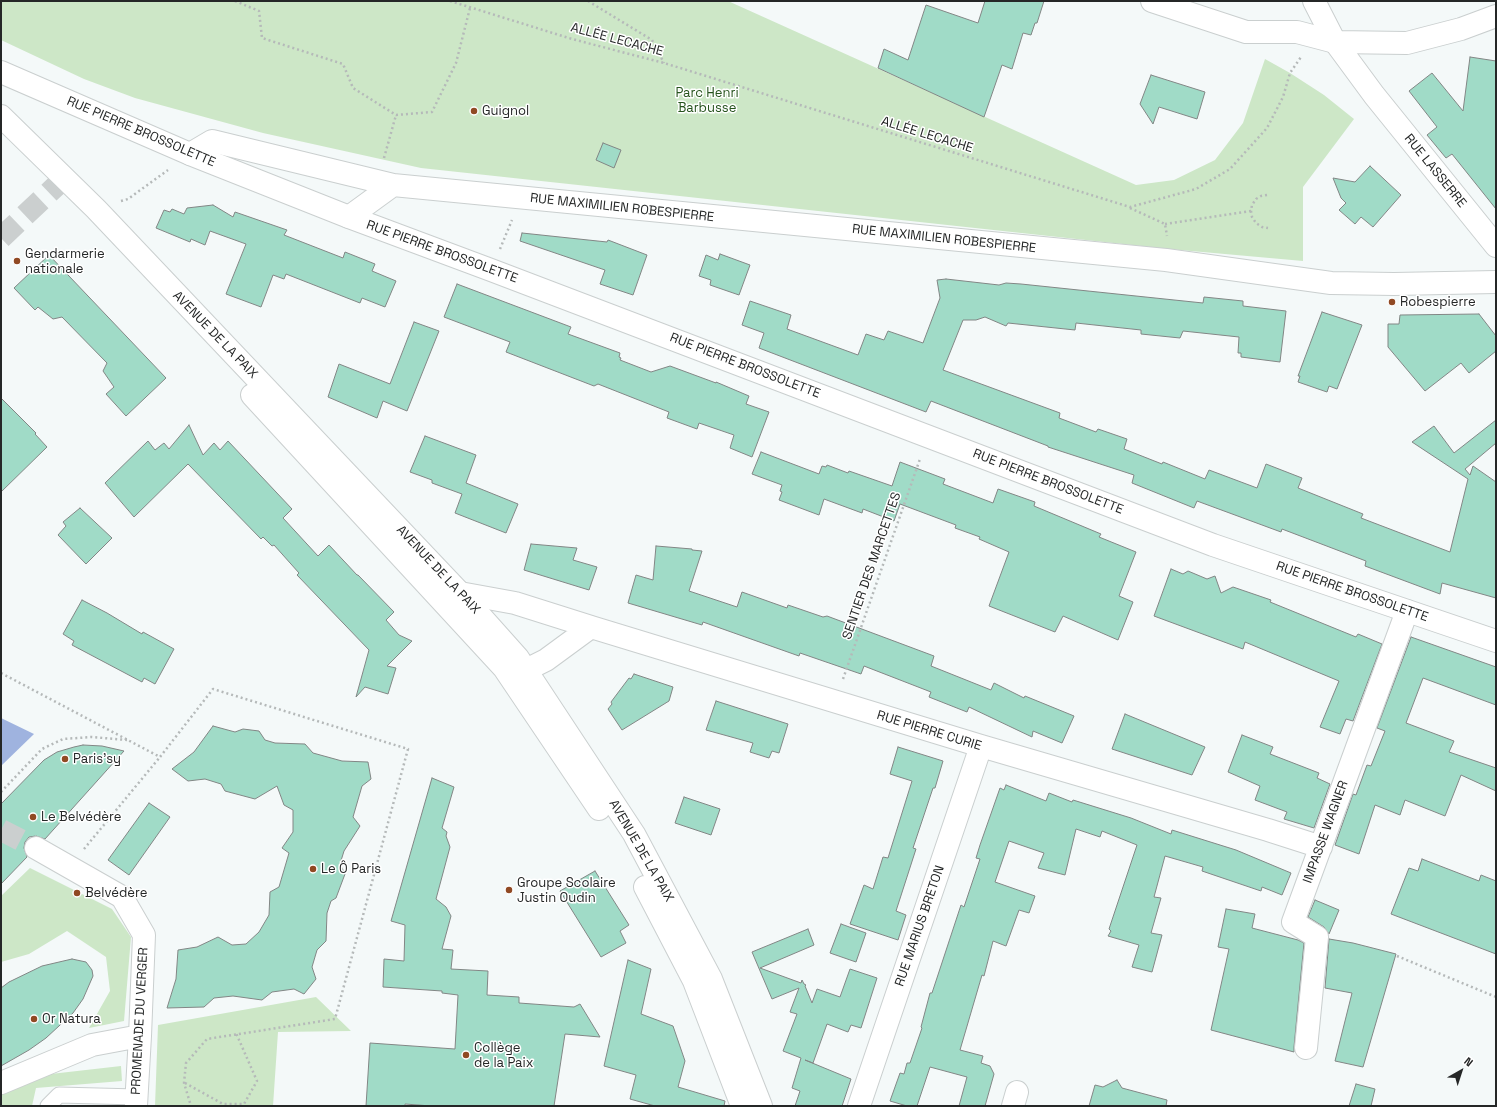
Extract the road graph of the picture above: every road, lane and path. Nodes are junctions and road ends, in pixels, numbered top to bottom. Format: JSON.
{"nodes":[{"id":1,"x":235,"y":1,"type":"edge"},
{"id":2,"x":450,"y":1,"type":"edge"},
{"id":3,"x":588,"y":1,"type":"edge"},
{"id":4,"x":1152,"y":1,"type":"edge"},
{"id":5,"x":1314,"y":1,"type":"edge"},
{"id":6,"x":470,"y":8,"type":"junction"},
{"id":7,"x":1496,"y":16,"type":"edge"},
{"id":8,"x":1461,"y":29,"type":"junction"},
{"id":9,"x":1496,"y":32,"type":"edge"},
{"id":10,"x":1335,"y":42,"type":"junction"},
{"id":11,"x":664,"y":64,"type":"junction"},
{"id":12,"x":1,"y":72,"type":"edge"},
{"id":13,"x":396,"y":114,"type":"junction"},
{"id":14,"x":1,"y":116,"type":"edge"},
{"id":15,"x":1,"y":124,"type":"edge"},
{"id":16,"x":190,"y":154,"type":"junction"},
{"id":17,"x":384,"y":160,"type":"dead end"},
{"id":18,"x":393,"y":185,"type":"junction"},
{"id":19,"x":1267,"y":195,"type":"dead end"},
{"id":20,"x":522,"y":198,"type":"junction"},
{"id":21,"x":1130,"y":207,"type":"junction"},
{"id":22,"x":96,"y":209,"type":"junction"},
{"id":23,"x":1250,"y":211,"type":"junction"},
{"id":24,"x":350,"y":217,"type":"junction"},
{"id":25,"x":1165,"y":224,"type":"junction"},
{"id":26,"x":1268,"y":228,"type":"dead end"},
{"id":27,"x":1496,"y":246,"type":"edge"},
{"id":28,"x":1166,"y":260,"type":"junction"},
{"id":29,"x":491,"y":270,"type":"junction"},
{"id":30,"x":1496,"y":282,"type":"edge"},
{"id":31,"x":928,"y":436,"type":"junction"},
{"id":32,"x":451,"y":597,"type":"junction"},
{"id":33,"x":1407,"y":611,"type":"junction"},
{"id":34,"x":591,"y":627,"type":"junction"},
{"id":35,"x":1496,"y":641,"type":"edge"},
{"id":36,"x":515,"y":669,"type":"junction"},
{"id":37,"x":1,"y":673,"type":"edge"},
{"id":38,"x":835,"y":702,"type":"junction"},
{"id":39,"x":129,"y":740,"type":"junction"},
{"id":40,"x":981,"y":746,"type":"junction"},
{"id":41,"x":160,"y":757,"type":"junction"},
{"id":42,"x":1,"y":792,"type":"edge"},
{"id":43,"x":1321,"y":847,"type":"junction"},
{"id":44,"x":36,"y":848,"type":"tunnel mouth"},
{"id":45,"x":70,"y":868,"type":"junction"},
{"id":46,"x":1397,"y":956,"type":"dead end"},
{"id":47,"x":1496,"y":997,"type":"edge"},
{"id":48,"x":236,"y":1034,"type":"junction"},
{"id":49,"x":140,"y":1036,"type":"junction"},
{"id":50,"x":1306,"y":1048,"type":"dead end"},
{"id":51,"x":1,"y":1083,"type":"edge"},
{"id":52,"x":184,"y":1083,"type":"junction"},
{"id":53,"x":136,"y":1102,"type":"edge"},
{"id":54,"x":243,"y":1105,"type":"edge"},
{"id":55,"x":48,"y":1106,"type":"edge"},
{"id":56,"x":191,"y":1106,"type":"edge"},
{"id":57,"x":742,"y":1106,"type":"edge"},
{"id":58,"x":761,"y":1106,"type":"edge"},
{"id":59,"x":859,"y":1106,"type":"edge"}],
"edges":[{"from":1,"to":13,"type":"path"},
{"from":2,"to":6,"type":"path","name":"ALLÉE LECACHE"},
{"from":3,"to":11,"type":"path"},
{"from":4,"to":10,"type":"street"},
{"from":5,"to":10,"type":"street","name":"RUE LASSERRE"},
{"from":6,"to":11,"type":"path","name":"ALLÉE LECACHE"},
{"from":6,"to":13,"type":"path"},
{"from":7,"to":8,"type":"street"},
{"from":8,"to":9,"type":"street"},
{"from":8,"to":10,"type":"street"},
{"from":10,"to":21,"type":"path"},
{"from":10,"to":27,"type":"street","name":"RUE LASSERRE"},
{"from":11,"to":21,"type":"path","name":"ALLÉE LECACHE"},
{"from":12,"to":16,"type":"street","name":"RUE PIERRE BROSSOLETTE"},
{"from":13,"to":17,"type":"path"},
{"from":14,"to":22,"type":"street","name":"AVENUE DE LA PAIX"},
{"from":15,"to":32,"type":"street","name":"AVENUE DE LA PAIX"},
{"from":16,"to":18,"type":"street","name":"RUE MAXIMILIEN ROBESPIERRE"},
{"from":16,"to":22,"type":"path"},
{"from":16,"to":24,"type":"street","name":"RUE PIERRE BROSSOLETTE"},
{"from":18,"to":20,"type":"street","name":"RUE MAXIMILIEN ROBESPIERRE"},
{"from":18,"to":24,"type":"street"},
{"from":19,"to":23,"type":"path"},
{"from":20,"to":28,"type":"street","name":"RUE MAXIMILIEN ROBESPIERRE"},
{"from":20,"to":29,"type":"path"},
{"from":21,"to":25,"type":"path","name":"ALLÉE LECACHE"},
{"from":22,"to":32,"type":"street","name":"AVENUE DE LA PAIX"},
{"from":23,"to":25,"type":"path"},
{"from":23,"to":26,"type":"path"},
{"from":24,"to":29,"type":"street","name":"RUE PIERRE BROSSOLETTE"},
{"from":25,"to":28,"type":"path"},
{"from":28,"to":30,"type":"street","name":"RUE MAXIMILIEN ROBESPIERRE"},
{"from":29,"to":31,"type":"street","name":"RUE PIERRE BROSSOLETTE"},
{"from":31,"to":33,"type":"street","name":"RUE PIERRE BROSSOLETTE"},
{"from":31,"to":38,"type":"path","name":"SENTIER DES MARCETTES"},
{"from":32,"to":34,"type":"street","name":"RUE PIERRE CURIE"},
{"from":32,"to":36,"type":"street","name":"AVENUE DE LA PAIX"},
{"from":33,"to":35,"type":"street","name":"RUE PIERRE BROSSOLETTE"},
{"from":33,"to":43,"type":"street","name":"IMPASSE WAGNER"},
{"from":34,"to":36,"type":"street"},
{"from":34,"to":38,"type":"street","name":"RUE PIERRE CURIE"},
{"from":36,"to":57,"type":"street","name":"AVENUE DE LA PAIX"},
{"from":36,"to":58,"type":"street","name":"AVENUE DE LA PAIX"},
{"from":37,"to":39,"type":"path"},
{"from":38,"to":40,"type":"street","name":"RUE PIERRE CURIE"},
{"from":39,"to":41,"type":"path"},
{"from":39,"to":42,"type":"path"},
{"from":40,"to":43,"type":"street","name":"RUE PIERRE CURIE"},
{"from":40,"to":59,"type":"street","name":"RUE MARIUS BRETON"},
{"from":41,"to":45,"type":"path"},
{"from":41,"to":48,"type":"path"},
{"from":43,"to":50,"type":"street","name":"IMPASSE WAGNER"},
{"from":44,"to":45,"type":"street","name":"PROMENADE DU VERGER"},
{"from":45,"to":49,"type":"street","name":"PROMENADE DU VERGER"},
{"from":46,"to":47,"type":"path"},
{"from":48,"to":52,"type":"path"},
{"from":48,"to":54,"type":"path"},
{"from":49,"to":51,"type":"street"},
{"from":49,"to":53,"type":"street","name":"PROMENADE DU VERGER"},
{"from":52,"to":54,"type":"path"},
{"from":52,"to":56,"type":"path"},
{"from":53,"to":55,"type":"lane"}]}
